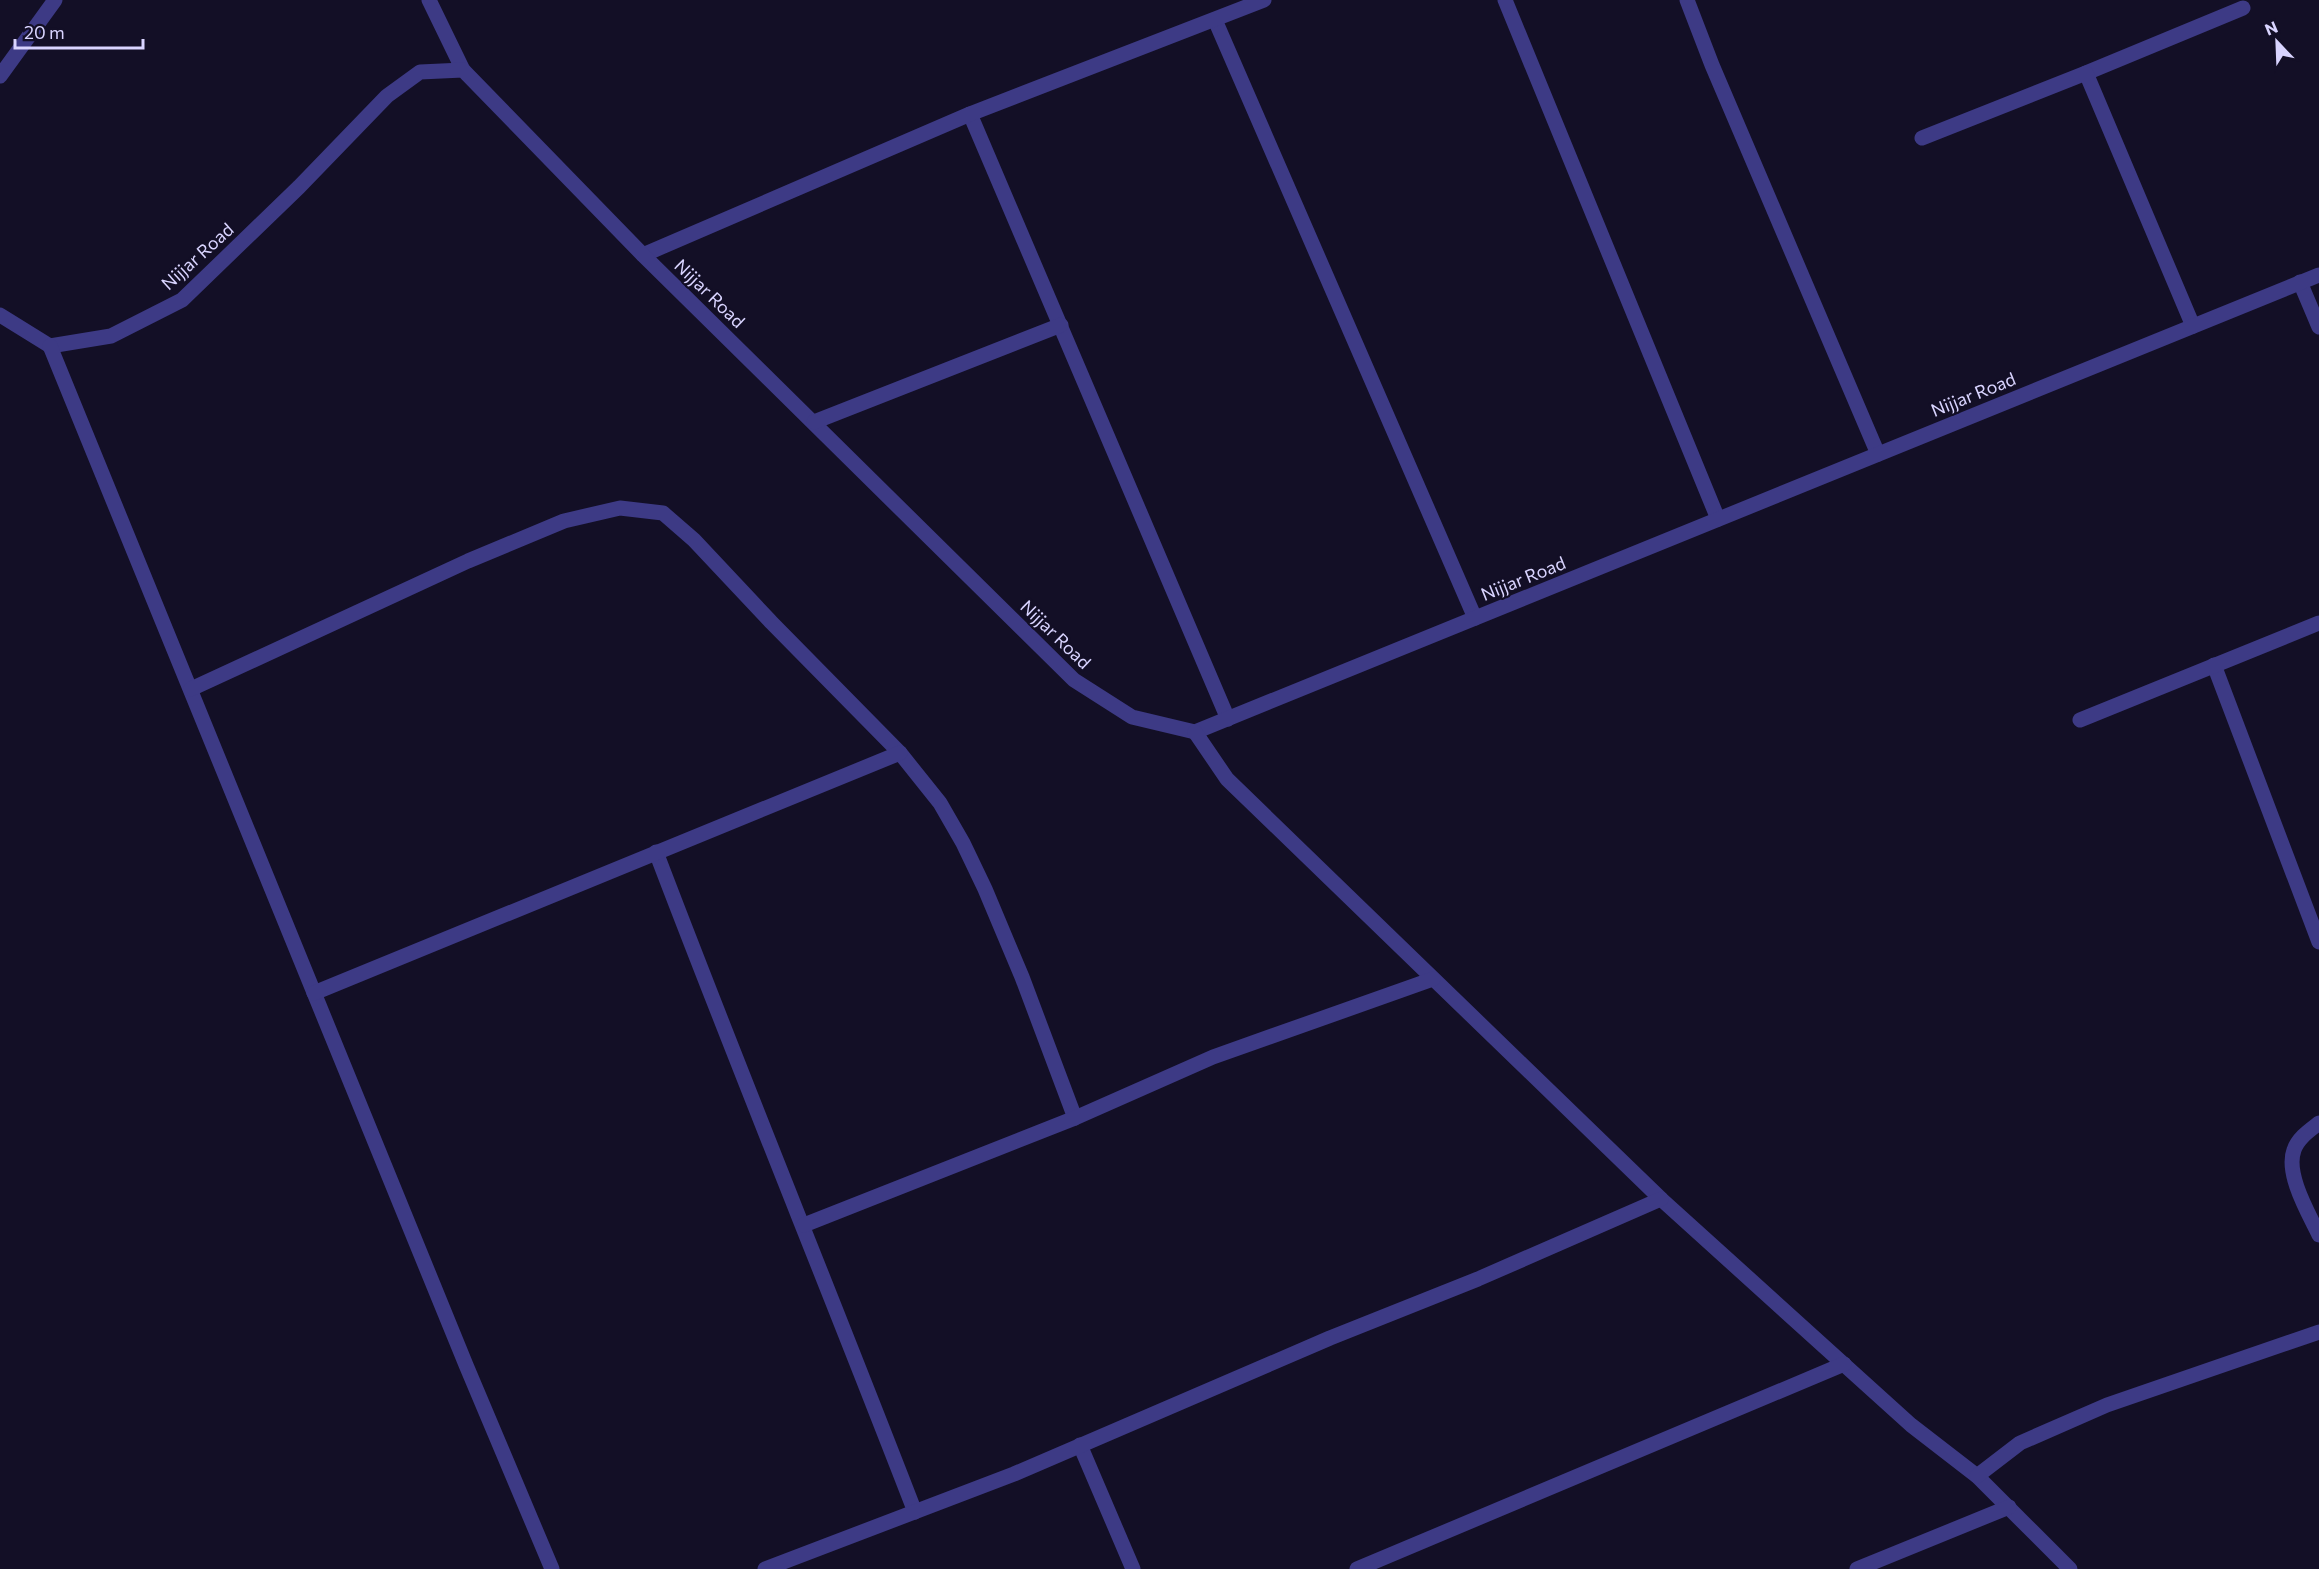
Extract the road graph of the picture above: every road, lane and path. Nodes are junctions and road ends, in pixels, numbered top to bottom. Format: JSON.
{"nodes":[{"id":1,"x":55,"y":0,"type":"edge"},
{"id":2,"x":429,"y":0,"type":"edge"},
{"id":3,"x":1264,"y":0,"type":"edge"},
{"id":4,"x":1504,"y":0,"type":"edge"},
{"id":5,"x":1687,"y":0,"type":"edge"},
{"id":6,"x":2243,"y":8,"type":"dead end"},
{"id":7,"x":1215,"y":20,"type":"junction"},
{"id":8,"x":462,"y":70,"type":"junction"},
{"id":9,"x":2086,"y":73,"type":"junction"},
{"id":10,"x":0,"y":76,"type":"edge"},
{"id":11,"x":970,"y":114,"type":"junction"},
{"id":12,"x":1922,"y":138,"type":"dead end"},
{"id":13,"x":644,"y":255,"type":"junction"},
{"id":14,"x":2319,"y":275,"type":"edge"},
{"id":15,"x":2300,"y":282,"type":"junction"},
{"id":16,"x":0,"y":315,"type":"edge"},
{"id":17,"x":1061,"y":325,"type":"junction"},
{"id":18,"x":2193,"y":326,"type":"junction"},
{"id":19,"x":2319,"y":327,"type":"edge"},
{"id":20,"x":50,"y":346,"type":"junction"},
{"id":21,"x":814,"y":422,"type":"junction"},
{"id":22,"x":1878,"y":454,"type":"junction"},
{"id":23,"x":1718,"y":519,"type":"junction"},
{"id":24,"x":1475,"y":618,"type":"junction"},
{"id":25,"x":2319,"y":623,"type":"edge"},
{"id":26,"x":2214,"y":665,"type":"junction"},
{"id":27,"x":191,"y":689,"type":"junction"},
{"id":28,"x":1228,"y":719,"type":"junction"},
{"id":29,"x":2080,"y":720,"type":"dead end"},
{"id":30,"x":1195,"y":732,"type":"junction"},
{"id":31,"x":900,"y":753,"type":"junction"},
{"id":32,"x":656,"y":852,"type":"junction"},
{"id":33,"x":2319,"y":942,"type":"edge"},
{"id":34,"x":1433,"y":979,"type":"junction"},
{"id":35,"x":314,"y":993,"type":"junction"},
{"id":36,"x":1075,"y":1118,"type":"junction"},
{"id":37,"x":2319,"y":1123,"type":"edge"},
{"id":38,"x":1661,"y":1199,"type":"junction"},
{"id":39,"x":804,"y":1225,"type":"junction"},
{"id":40,"x":2319,"y":1235,"type":"edge"},
{"id":41,"x":2319,"y":1332,"type":"edge"},
{"id":42,"x":1844,"y":1365,"type":"junction"},
{"id":43,"x":1080,"y":1445,"type":"junction"},
{"id":44,"x":1977,"y":1476,"type":"junction"},
{"id":45,"x":2009,"y":1507,"type":"junction"},
{"id":46,"x":915,"y":1512,"type":"junction"},
{"id":47,"x":552,"y":1569,"type":"edge"},
{"id":48,"x":765,"y":1569,"type":"edge"},
{"id":49,"x":1133,"y":1569,"type":"edge"},
{"id":50,"x":1357,"y":1569,"type":"edge"},
{"id":51,"x":1857,"y":1569,"type":"edge"},
{"id":52,"x":2070,"y":1569,"type":"edge"}],
"edges":[{"from":1,"to":10,"type":"street"},
{"from":2,"to":8,"type":"street"},
{"from":3,"to":7,"type":"street"},
{"from":4,"to":23,"type":"street"},
{"from":5,"to":22,"type":"street"},
{"from":6,"to":9,"type":"street"},
{"from":7,"to":11,"type":"street"},
{"from":7,"to":24,"type":"street"},
{"from":8,"to":13,"type":"street","name":"Nijjar Road"},
{"from":8,"to":20,"type":"street","name":"Nijjar Road"},
{"from":9,"to":12,"type":"street"},
{"from":9,"to":18,"type":"street"},
{"from":11,"to":13,"type":"street"},
{"from":11,"to":17,"type":"street"},
{"from":13,"to":21,"type":"street","name":"Nijjar Road"},
{"from":14,"to":15,"type":"street","name":"Nijjar Road"},
{"from":15,"to":18,"type":"street","name":"Nijjar Road"},
{"from":15,"to":19,"type":"street"},
{"from":16,"to":20,"type":"street"},
{"from":17,"to":21,"type":"street"},
{"from":17,"to":28,"type":"street"},
{"from":18,"to":22,"type":"street","name":"Nijjar Road"},
{"from":20,"to":27,"type":"street"},
{"from":21,"to":30,"type":"street","name":"Nijjar Road"},
{"from":22,"to":23,"type":"street","name":"Nijjar Road"},
{"from":23,"to":24,"type":"street","name":"Nijjar Road"},
{"from":24,"to":28,"type":"street","name":"Nijjar Road"},
{"from":25,"to":26,"type":"street"},
{"from":26,"to":29,"type":"street"},
{"from":26,"to":33,"type":"street"},
{"from":27,"to":31,"type":"street"},
{"from":27,"to":35,"type":"street"},
{"from":28,"to":30,"type":"street","name":"Nijjar Road"},
{"from":30,"to":34,"type":"street"},
{"from":31,"to":32,"type":"street"},
{"from":31,"to":36,"type":"street"},
{"from":32,"to":35,"type":"street"},
{"from":32,"to":39,"type":"street"},
{"from":34,"to":36,"type":"street"},
{"from":34,"to":38,"type":"street"},
{"from":35,"to":47,"type":"street"},
{"from":36,"to":39,"type":"street"},
{"from":37,"to":40,"type":"street"},
{"from":38,"to":42,"type":"street"},
{"from":38,"to":43,"type":"street"},
{"from":39,"to":46,"type":"street"},
{"from":41,"to":44,"type":"street"},
{"from":42,"to":44,"type":"street"},
{"from":42,"to":50,"type":"street"},
{"from":43,"to":46,"type":"street"},
{"from":43,"to":49,"type":"street"},
{"from":44,"to":45,"type":"street"},
{"from":45,"to":51,"type":"street"},
{"from":45,"to":52,"type":"street"},
{"from":46,"to":48,"type":"street"}]}
